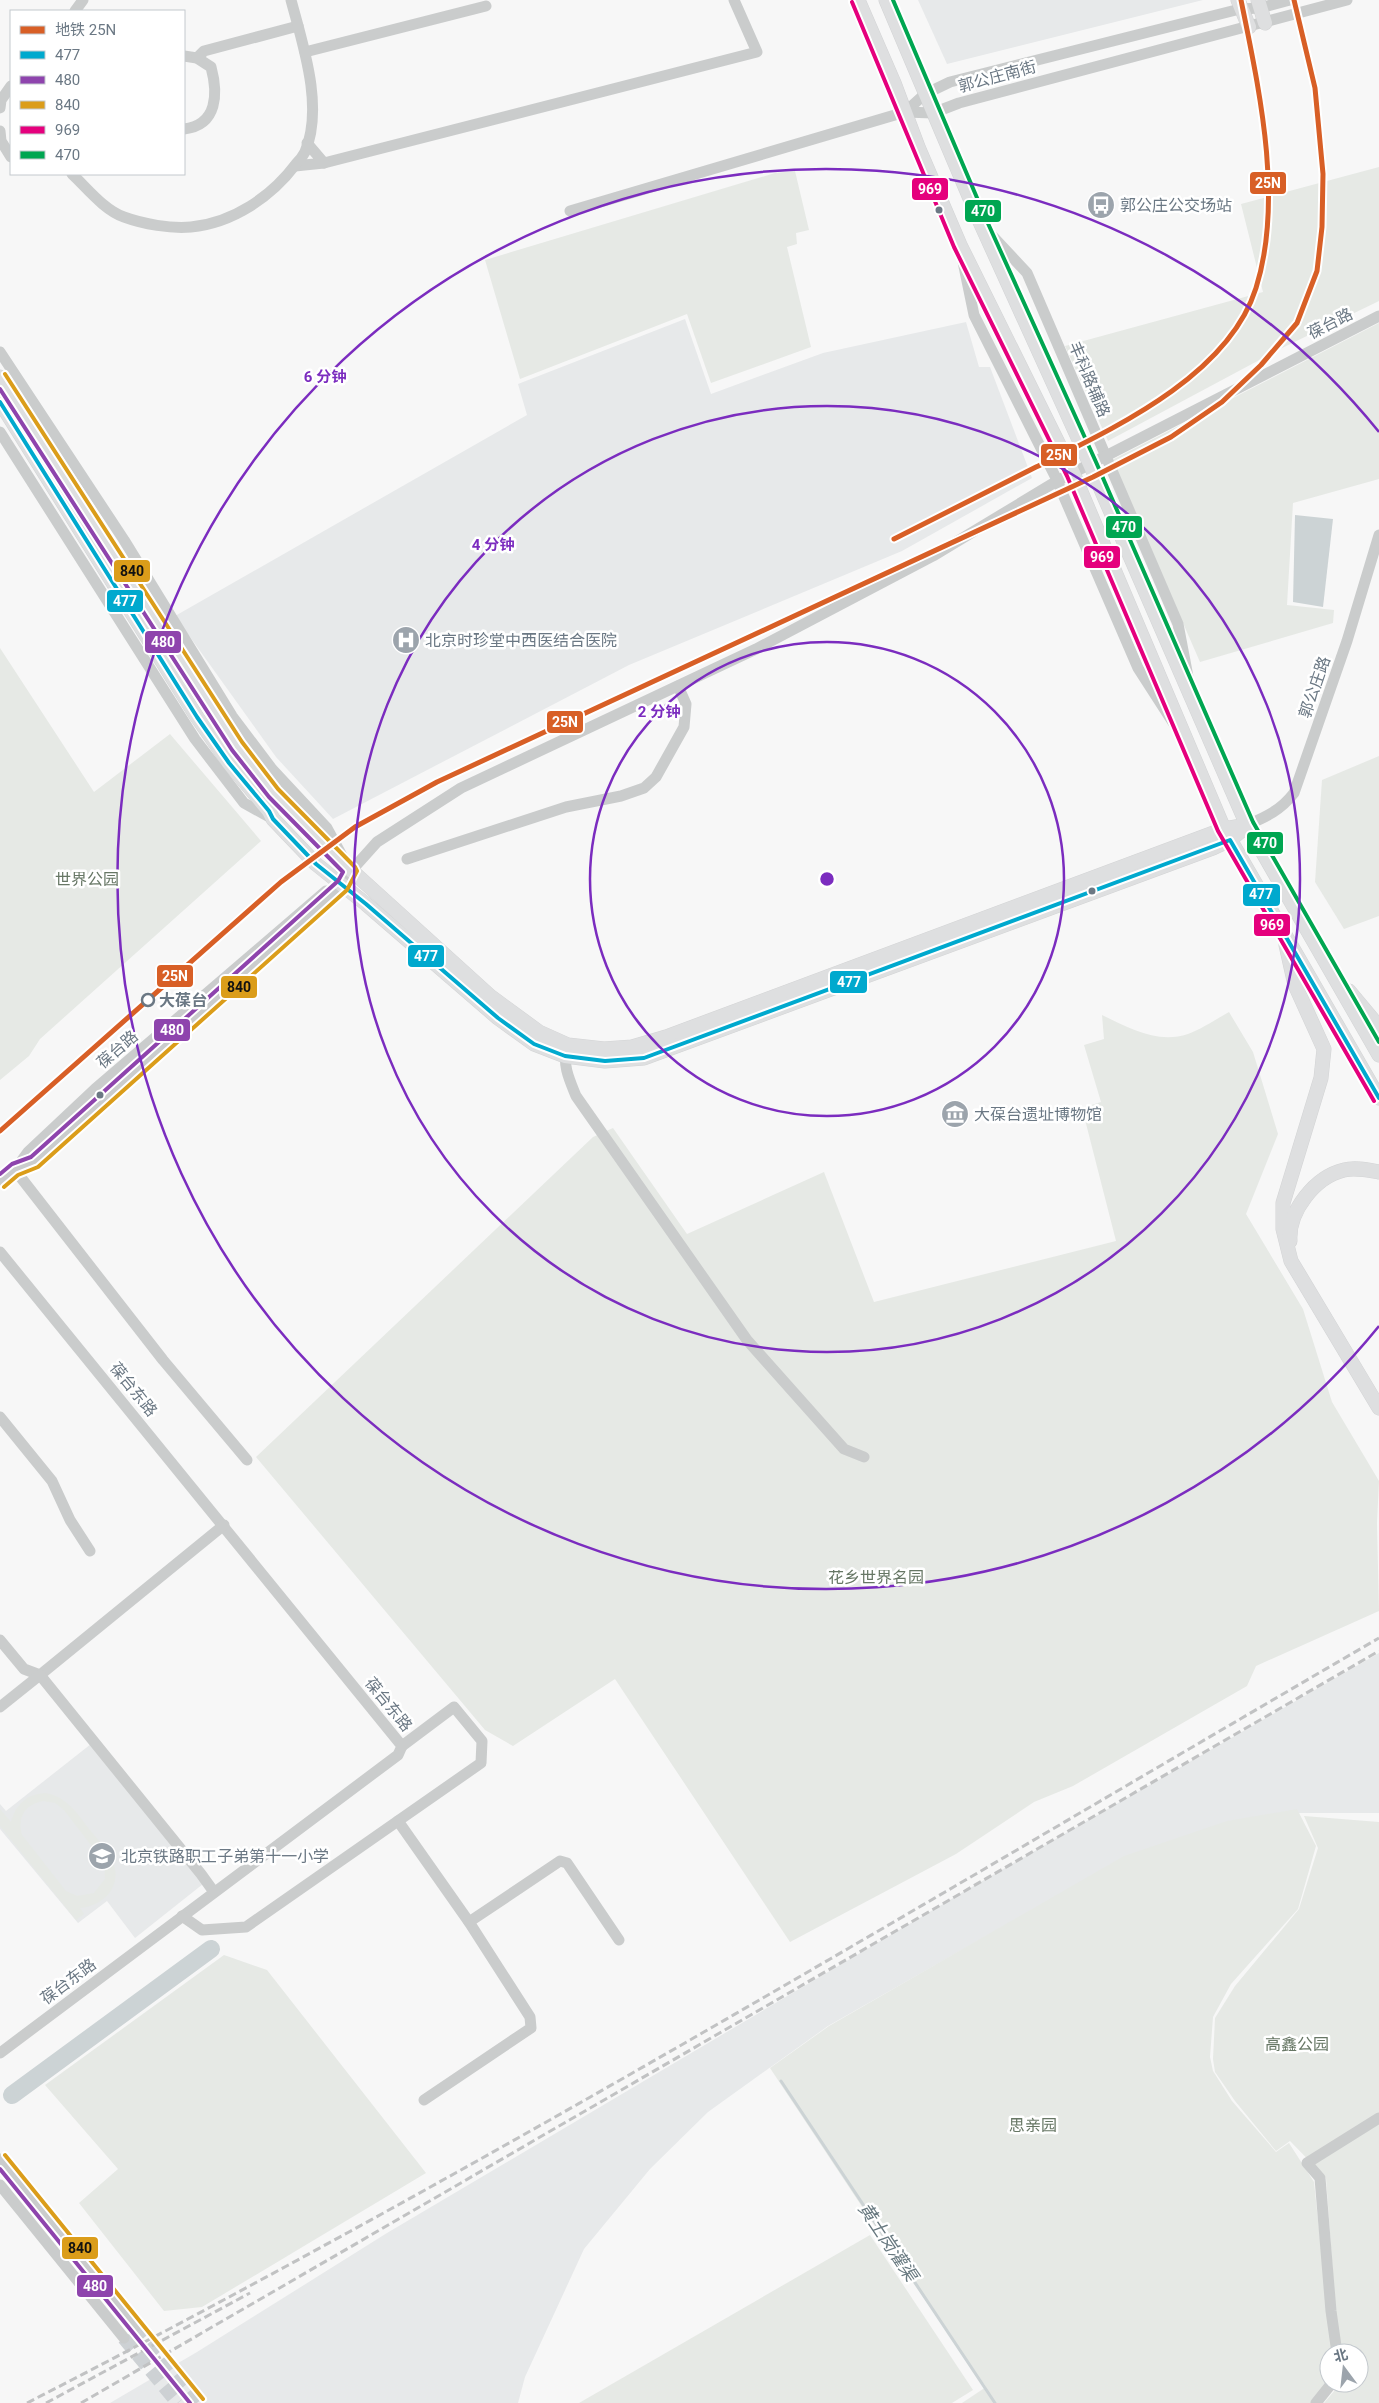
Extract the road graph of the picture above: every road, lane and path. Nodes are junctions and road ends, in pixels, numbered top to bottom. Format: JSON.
{"nodes":[{"id":1,"x":291,"y":0,"type":"edge"},
{"id":2,"x":734,"y":0,"type":"edge"},
{"id":3,"x":858,"y":0,"type":"edge"},
{"id":4,"x":886,"y":0,"type":"edge"},
{"id":5,"x":1290,"y":0,"type":"edge"},
{"id":6,"x":1347,"y":0,"type":"edge"},
{"id":7,"x":1239,"y":4,"type":"edge"},
{"id":8,"x":1259,"y":4,"type":"edge"},
{"id":9,"x":486,"y":6,"type":"dead end"},
{"id":10,"x":1265,"y":23,"type":"junction"},
{"id":11,"x":298,"y":26,"type":"junction"},
{"id":12,"x":1249,"y":27,"type":"junction"},
{"id":13,"x":305,"y":52,"type":"junction"},
{"id":14,"x":185,"y":56,"type":"edge"},
{"id":15,"x":197,"y":58,"type":"junction"},
{"id":16,"x":10,"y":87,"type":"edge"},
{"id":17,"x":925,"y":94,"type":"junction"},
{"id":18,"x":0,"y":108,"type":"edge"},
{"id":19,"x":905,"y":112,"type":"junction"},
{"id":20,"x":933,"y":113,"type":"junction"},
{"id":21,"x":185,"y":128,"type":"edge"},
{"id":22,"x":0,"y":131,"type":"edge"},
{"id":23,"x":307,"y":143,"type":"junction"},
{"id":24,"x":10,"y":155,"type":"edge"},
{"id":25,"x":324,"y":163,"type":"junction"},
{"id":26,"x":295,"y":166,"type":"junction"},
{"id":27,"x":73,"y":175,"type":"edge"},
{"id":28,"x":570,"y":211,"type":"dead end"},
{"id":29,"x":980,"y":222,"type":"junction"},
{"id":30,"x":960,"y":245,"type":"junction"},
{"id":31,"x":1379,"y":316,"type":"edge"},
{"id":32,"x":0,"y":352,"type":"edge"},
{"id":33,"x":0,"y":377,"type":"edge"},
{"id":34,"x":0,"y":402,"type":"edge"},
{"id":35,"x":0,"y":432,"type":"edge"},
{"id":36,"x":1106,"y":456,"type":"junction"},
{"id":37,"x":1090,"y":464,"type":"junction"},
{"id":38,"x":1073,"y":473,"type":"junction"},
{"id":39,"x":1057,"y":481,"type":"junction"},
{"id":40,"x":1379,"y":535,"type":"edge"},
{"id":41,"x":678,"y":686,"type":"junction"},
{"id":42,"x":1193,"y":704,"type":"junction"},
{"id":43,"x":1190,"y":749,"type":"junction"},
{"id":44,"x":273,"y":819,"type":"junction"},
{"id":45,"x":1247,"y":825,"type":"junction"},
{"id":46,"x":1227,"y":835,"type":"junction"},
{"id":47,"x":407,"y":859,"type":"dead end"},
{"id":48,"x":351,"y":871,"type":"junction"},
{"id":49,"x":340,"y":883,"type":"junction"},
{"id":50,"x":1283,"y":930,"type":"junction"},
{"id":51,"x":1324,"y":961,"type":"junction"},
{"id":52,"x":1379,"y":1027,"type":"edge"},
{"id":53,"x":567,"y":1050,"type":"junction"},
{"id":54,"x":1379,"y":1056,"type":"edge"},
{"id":55,"x":1379,"y":1098,"type":"edge"},
{"id":56,"x":15,"y":1170,"type":"junction"},
{"id":57,"x":1379,"y":1172,"type":"edge"},
{"id":58,"x":0,"y":1182,"type":"edge"},
{"id":59,"x":0,"y":1252,"type":"edge"},
{"id":60,"x":1291,"y":1261,"type":"junction"},
{"id":61,"x":1379,"y":1408,"type":"edge"},
{"id":62,"x":0,"y":1417,"type":"edge"},
{"id":63,"x":864,"y":1456,"type":"dead end"},
{"id":64,"x":247,"y":1460,"type":"dead end"},
{"id":65,"x":224,"y":1525,"type":"junction"},
{"id":66,"x":90,"y":1552,"type":"dead end"},
{"id":67,"x":0,"y":1640,"type":"edge"},
{"id":68,"x":40,"y":1675,"type":"junction"},
{"id":69,"x":0,"y":1707,"type":"edge"},
{"id":70,"x":402,"y":1746,"type":"junction"},
{"id":71,"x":398,"y":1821,"type":"junction"},
{"id":72,"x":214,"y":1892,"type":"junction"},
{"id":73,"x":182,"y":1916,"type":"junction"},
{"id":74,"x":470,"y":1922,"type":"junction"},
{"id":75,"x":619,"y":1940,"type":"dead end"},
{"id":76,"x":0,"y":2052,"type":"edge"},
{"id":77,"x":424,"y":2100,"type":"dead end"},
{"id":78,"x":1379,"y":2118,"type":"edge"},
{"id":79,"x":0,"y":2159,"type":"edge"},
{"id":80,"x":0,"y":2185,"type":"edge"},
{"id":81,"x":135,"y":2327,"type":"tunnel mouth"},
{"id":82,"x":124,"y":2338,"type":"tunnel mouth"},
{"id":83,"x":1336,"y":2343,"type":"edge"},
{"id":84,"x":1324,"y":2393,"type":"edge"},
{"id":85,"x":1316,"y":2403,"type":"edge"}],
"edges":[{"from":1,"to":11,"type":"street"},
{"from":2,"to":25,"type":"street"},
{"from":3,"to":19,"type":"main road"},
{"from":4,"to":17,"type":"main road"},
{"from":5,"to":8,"type":"street"},
{"from":6,"to":10,"type":"street","name":"郭公庄南街"},
{"from":7,"to":8,"type":"street"},
{"from":7,"to":12,"type":"main road"},
{"from":7,"to":17,"type":"street"},
{"from":8,"to":10,"type":"main road"},
{"from":9,"to":13,"type":"street"},
{"from":10,"to":12,"type":"street","name":"郭公庄南街"},
{"from":11,"to":13,"type":"street"},
{"from":11,"to":15,"type":"street"},
{"from":12,"to":20,"type":"street","name":"郭公庄南街"},
{"from":13,"to":23,"type":"street"},
{"from":14,"to":15,"type":"street"},
{"from":15,"to":21,"type":"street"},
{"from":16,"to":18,"type":"street"},
{"from":17,"to":19,"type":"street"},
{"from":17,"to":20,"type":"main road"},
{"from":19,"to":20,"type":"street","name":"郭公庄南街"},
{"from":19,"to":28,"type":"street","name":"郭公庄南街"},
{"from":19,"to":30,"type":"main road"},
{"from":20,"to":29,"type":"main road"},
{"from":22,"to":24,"type":"street"},
{"from":23,"to":25,"type":"street"},
{"from":23,"to":26,"type":"street"},
{"from":25,"to":26,"type":"street"},
{"from":26,"to":27,"type":"street"},
{"from":29,"to":36,"type":"street","name":"丰科路辅路"},
{"from":29,"to":37,"type":"main road"},
{"from":30,"to":38,"type":"main road"},
{"from":30,"to":39,"type":"street"},
{"from":31,"to":36,"type":"street","name":"葆台路"},
{"from":32,"to":48,"type":"street"},
{"from":33,"to":48,"type":"main road"},
{"from":34,"to":44,"type":"main road"},
{"from":35,"to":44,"type":"street"},
{"from":36,"to":37,"type":"street","name":"葆台路"},
{"from":36,"to":42,"type":"street","name":"丰科路辅路"},
{"from":37,"to":38,"type":"street","name":"葆台路"},
{"from":37,"to":42,"type":"main road"},
{"from":38,"to":39,"type":"street","name":"葆台路"},
{"from":38,"to":43,"type":"main road"},
{"from":39,"to":41,"type":"street","name":"葆台路"},
{"from":39,"to":43,"type":"street"},
{"from":40,"to":45,"type":"street","name":"郭公庄路"},
{"from":41,"to":47,"type":"street"},
{"from":41,"to":48,"type":"street","name":"葆台路"},
{"from":42,"to":45,"type":"main road"},
{"from":43,"to":46,"type":"main road"},
{"from":44,"to":49,"type":"main road"},
{"from":45,"to":46,"type":"main road"},
{"from":45,"to":51,"type":"main road"},
{"from":46,"to":50,"type":"main road"},
{"from":46,"to":53,"type":"main road"},
{"from":48,"to":49,"type":"street","name":"葆台路"},
{"from":48,"to":53,"type":"main road"},
{"from":49,"to":53,"type":"main road"},
{"from":49,"to":56,"type":"street","name":"葆台路"},
{"from":50,"to":55,"type":"main road"},
{"from":50,"to":60,"type":"main road"},
{"from":51,"to":52,"type":"main road"},
{"from":51,"to":54,"type":"main road"},
{"from":53,"to":63,"type":"street"},
{"from":56,"to":58,"type":"street","name":"葆台路"},
{"from":56,"to":64,"type":"street"},
{"from":57,"to":60,"type":"main road"},
{"from":59,"to":65,"type":"street","name":"葆台东路"},
{"from":60,"to":61,"type":"main road"},
{"from":62,"to":66,"type":"street"},
{"from":65,"to":68,"type":"street"},
{"from":65,"to":70,"type":"street","name":"葆台东路"},
{"from":67,"to":68,"type":"street"},
{"from":68,"to":69,"type":"street"},
{"from":68,"to":72,"type":"street"},
{"from":70,"to":71,"type":"street"},
{"from":70,"to":72,"type":"street","name":"葆台东路"},
{"from":71,"to":73,"type":"street"},
{"from":71,"to":74,"type":"street"},
{"from":72,"to":73,"type":"street","name":"葆台东路"},
{"from":73,"to":76,"type":"street","name":"葆台东路"},
{"from":74,"to":75,"type":"street"},
{"from":74,"to":77,"type":"street"},
{"from":78,"to":83,"type":"street"},
{"from":79,"to":81,"type":"street"},
{"from":80,"to":82,"type":"street"},
{"from":84,"to":85,"type":"street"}]}
